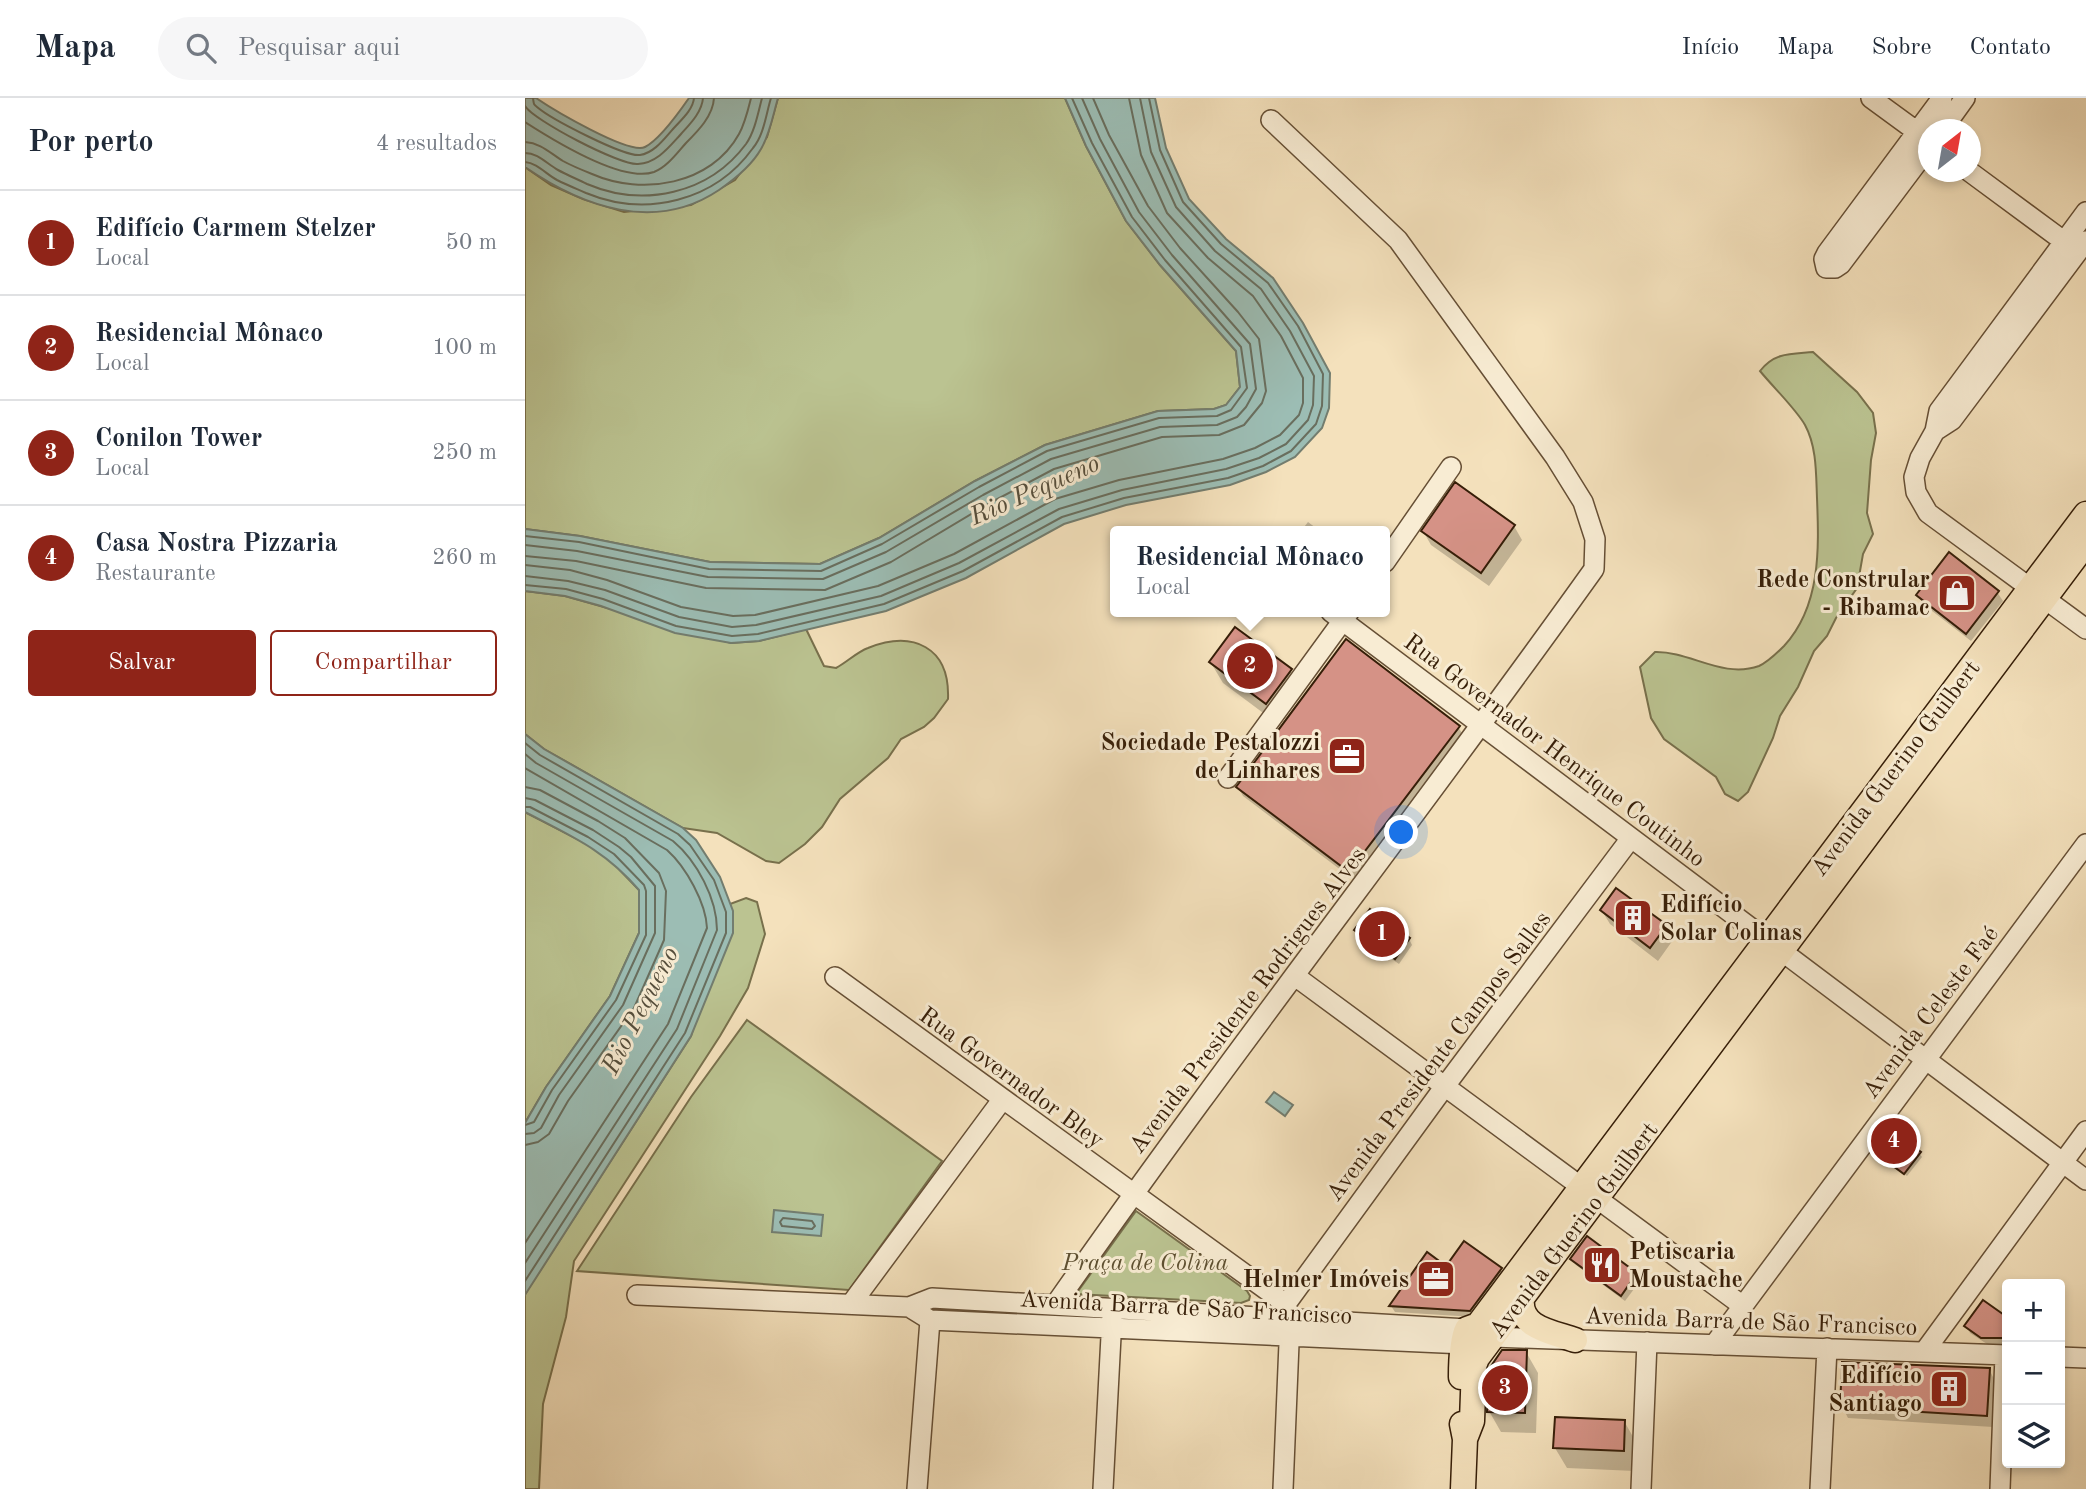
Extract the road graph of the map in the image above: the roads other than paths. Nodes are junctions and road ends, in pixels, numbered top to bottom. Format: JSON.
{"nodes":[{"id":1,"x":1871,"y":98,"type":"edge"},
{"id":2,"x":1942,"y":98,"type":"edge"},
{"id":3,"x":1965,"y":98,"type":"edge"},
{"id":4,"x":1934,"y":119,"type":"edge"},
{"id":5,"x":1950,"y":119,"type":"edge"},
{"id":6,"x":1271,"y":120,"type":"dead end"},
{"id":7,"x":1918,"y":135,"type":"edge"},
{"id":8,"x":1925,"y":140,"type":"edge"},
{"id":9,"x":1981,"y":180,"type":"edge"},
{"id":10,"x":2086,"y":212,"type":"edge"},
{"id":11,"x":2078,"y":248,"type":"edge"},
{"id":12,"x":1451,"y":467,"type":"dead end"},
{"id":13,"x":2086,"y":514,"type":"edge"},
{"id":14,"x":2086,"y":542,"type":"edge"},
{"id":15,"x":1390,"y":555,"type":"edge"},
{"id":16,"x":2037,"y":593,"type":"junction"},
{"id":17,"x":1340,"y":617,"type":"edge"},
{"id":18,"x":1344,"y":617,"type":"edge"},
{"id":19,"x":2086,"y":629,"type":"edge"},
{"id":20,"x":1482,"y":726,"type":"junction"},
{"id":21,"x":1228,"y":778,"type":"dead end"},
{"id":22,"x":1631,"y":838,"type":"junction"},
{"id":23,"x":2086,"y":844,"type":"edge"},
{"id":24,"x":1774,"y":945,"type":"junction"},
{"id":25,"x":1295,"y":976,"type":"junction"},
{"id":26,"x":835,"y":977,"type":"dead end"},
{"id":27,"x":1926,"y":1060,"type":"junction"},
{"id":28,"x":1444,"y":1086,"type":"junction"},
{"id":29,"x":1002,"y":1100,"type":"junction"},
{"id":30,"x":2086,"y":1131,"type":"edge"},
{"id":31,"x":2086,"y":1151,"type":"edge"},
{"id":32,"x":2074,"y":1171,"type":"edge"},
{"id":33,"x":1589,"y":1193,"type":"junction"},
{"id":34,"x":1132,"y":1194,"type":"junction"},
{"id":35,"x":637,"y":1294,"type":"dead end"},
{"id":36,"x":1522,"y":1298,"type":"junction"},
{"id":37,"x":851,"y":1304,"type":"junction"},
{"id":38,"x":1055,"y":1305,"type":"junction"},
{"id":39,"x":1742,"y":1306,"type":"junction"},
{"id":40,"x":909,"y":1307,"type":"junction"},
{"id":41,"x":1112,"y":1308,"type":"junction"},
{"id":42,"x":930,"y":1320,"type":"junction"},
{"id":43,"x":1289,"y":1320,"type":"junction"},
{"id":44,"x":1112,"y":1329,"type":"junction"},
{"id":45,"x":1478,"y":1336,"type":"junction"},
{"id":46,"x":1575,"y":1340,"type":"junction"},
{"id":47,"x":1647,"y":1342,"type":"junction"},
{"id":48,"x":1714,"y":1345,"type":"junction"},
{"id":49,"x":1827,"y":1349,"type":"junction"},
{"id":50,"x":1931,"y":1352,"type":"junction"},
{"id":51,"x":2002,"y":1355,"type":"edge"},
{"id":52,"x":2065,"y":1357,"type":"edge"},
{"id":53,"x":2086,"y":1357,"type":"edge"},
{"id":54,"x":2004,"y":1405,"type":"edge"},
{"id":55,"x":917,"y":1489,"type":"edge"},
{"id":56,"x":1103,"y":1489,"type":"edge"},
{"id":57,"x":1283,"y":1489,"type":"edge"},
{"id":58,"x":1463,"y":1489,"type":"edge"},
{"id":59,"x":1641,"y":1489,"type":"edge"},
{"id":60,"x":1821,"y":1489,"type":"edge"},
{"id":61,"x":2000,"y":1489,"type":"edge"}],
"edges":[{"from":1,"to":7,"type":"street"},
{"from":2,"to":4,"type":"street"},
{"from":3,"to":5,"type":"street"},
{"from":6,"to":20,"type":"street","name":"Avenida Presidente Rodrigues Alves"},
{"from":8,"to":8,"type":"street"},
{"from":9,"to":11,"type":"street"},
{"from":10,"to":11,"type":"street"},
{"from":11,"to":16,"type":"street"},
{"from":12,"to":15,"type":"street"},
{"from":13,"to":16,"type":"main road","name":"Avenida Guerino Guilbert"},
{"from":14,"to":16,"type":"main road","name":"Avenida Guerino Guilbert"},
{"from":16,"to":19,"type":"street"},
{"from":16,"to":24,"type":"main road","name":"Avenida Guerino Guilbert"},
{"from":17,"to":21,"type":"street"},
{"from":18,"to":20,"type":"street","name":"Rua Governador Henrique Coutinho"},
{"from":20,"to":22,"type":"street","name":"Rua Governador Henrique Coutinho"},
{"from":20,"to":25,"type":"street","name":"Avenida Presidente Rodrigues Alves"},
{"from":22,"to":24,"type":"street","name":"Rua Governador Henrique Coutinho"},
{"from":22,"to":28,"type":"street","name":"Avenida Presidente Campos Salles"},
{"from":23,"to":27,"type":"street","name":"Avenida Celeste Faé"},
{"from":24,"to":27,"type":"street","name":"Rua Governador Henrique Coutinho"},
{"from":24,"to":33,"type":"main road","name":"Avenida Guerino Guilbert"},
{"from":25,"to":28,"type":"street"},
{"from":25,"to":34,"type":"street","name":"Avenida Presidente Rodrigues Alves"},
{"from":26,"to":29,"type":"street","name":"Rua Governador Bley"},
{"from":27,"to":32,"type":"street","name":"Rua Governador Henrique Coutinho"},
{"from":27,"to":39,"type":"street","name":"Avenida Celeste Faé"},
{"from":28,"to":33,"type":"street"},
{"from":28,"to":43,"type":"street","name":"Avenida Presidente Campos Salles"},
{"from":29,"to":34,"type":"street","name":"Rua Governador Bley"},
{"from":29,"to":37,"type":"street"},
{"from":30,"to":32,"type":"street"},
{"from":31,"to":32,"type":"street"},
{"from":32,"to":50,"type":"street"},
{"from":33,"to":36,"type":"main road","name":"Avenida Guerino Guilbert"},
{"from":33,"to":39,"type":"street"},
{"from":33,"to":45,"type":"main road","name":"Avenida Guerino Guilbert"},
{"from":34,"to":38,"type":"street","name":"Avenida Presidente Rodrigues Alves"},
{"from":34,"to":43,"type":"street","name":"Rua Governador Bley"},
{"from":35,"to":37,"type":"street","name":"Avenida Barra de São Francisco"},
{"from":36,"to":45,"type":"main road","name":"Avenida Guerino Guilbert"},
{"from":36,"to":46,"type":"main road"},
{"from":37,"to":40,"type":"street","name":"Avenida Barra de São Francisco"},
{"from":38,"to":40,"type":"street","name":"Avenida Barra de São Francisco"},
{"from":38,"to":41,"type":"street","name":"Avenida Barra de São Francisco"},
{"from":39,"to":48,"type":"street","name":"Avenida Celeste Faé"},
{"from":40,"to":42,"type":"street","name":"Avenida Barra de São Francisco"},
{"from":41,"to":43,"type":"street","name":"Avenida Barra de São Francisco"},
{"from":41,"to":44,"type":"street"},
{"from":42,"to":44,"type":"street","name":"Avenida Barra de São Francisco"},
{"from":42,"to":55,"type":"street"},
{"from":43,"to":44,"type":"street","name":"Avenida Barra de São Francisco"},
{"from":43,"to":45,"type":"street","name":"Avenida Barra de São Francisco"},
{"from":43,"to":57,"type":"street"},
{"from":44,"to":56,"type":"street"},
{"from":45,"to":46,"type":"street","name":"Avenida Barra de São Francisco"},
{"from":45,"to":58,"type":"main road"},
{"from":46,"to":47,"type":"street","name":"Avenida Barra de São Francisco"},
{"from":47,"to":48,"type":"street","name":"Avenida Barra de São Francisco"},
{"from":47,"to":59,"type":"street"},
{"from":48,"to":49,"type":"street","name":"Avenida Barra de São Francisco"},
{"from":49,"to":50,"type":"street","name":"Avenida Barra de São Francisco"},
{"from":49,"to":60,"type":"street"},
{"from":50,"to":51,"type":"street","name":"Avenida Barra de São Francisco"},
{"from":52,"to":53,"type":"street"},
{"from":54,"to":61,"type":"street"}]}
